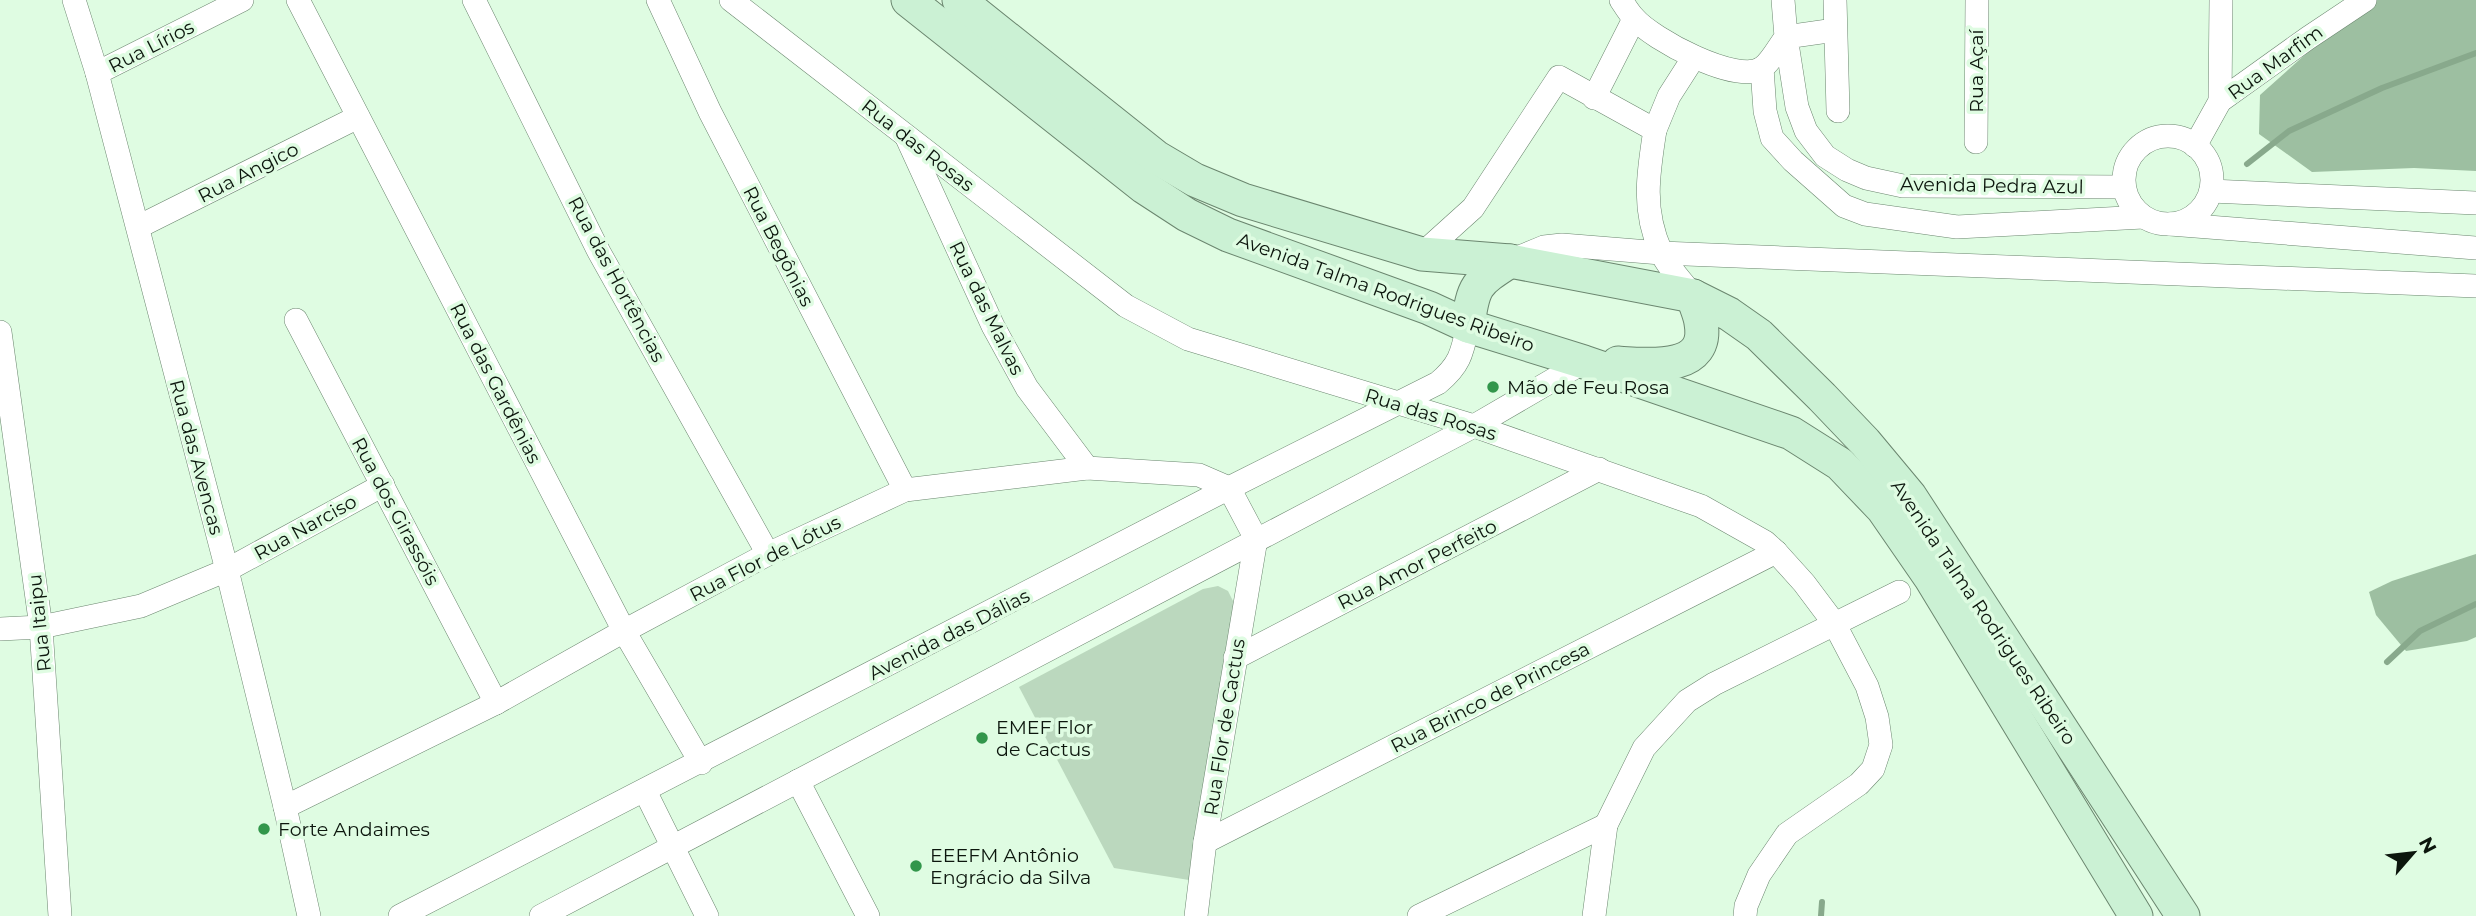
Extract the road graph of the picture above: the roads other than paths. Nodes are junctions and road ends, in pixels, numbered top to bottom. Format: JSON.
{"nodes":[{"id":1,"x":74,"y":0,"type":"edge"},
{"id":2,"x":242,"y":0,"type":"edge"},
{"id":3,"x":298,"y":0,"type":"edge"},
{"id":4,"x":474,"y":0,"type":"edge"},
{"id":5,"x":658,"y":0,"type":"edge"},
{"id":6,"x":731,"y":0,"type":"edge"},
{"id":7,"x":908,"y":0,"type":"edge"},
{"id":8,"x":959,"y":0,"type":"edge"},
{"id":9,"x":1783,"y":0,"type":"edge"},
{"id":10,"x":1835,"y":0,"type":"edge"},
{"id":11,"x":1977,"y":0,"type":"edge"},
{"id":12,"x":2221,"y":0,"type":"edge"},
{"id":13,"x":2365,"y":0,"type":"edge"},
{"id":14,"x":1628,"y":9,"type":"edge"},
{"id":15,"x":1835,"y":30,"type":"junction"},
{"id":16,"x":1786,"y":37,"type":"junction"},
{"id":17,"x":1694,"y":57,"type":"junction"},
{"id":18,"x":1762,"y":68,"type":"junction"},
{"id":19,"x":97,"y":73,"type":"junction"},
{"id":20,"x":1594,"y":98,"type":"junction"},
{"id":21,"x":2220,"y":101,"type":"junction"},
{"id":22,"x":1838,"y":111,"type":"dead end"},
{"id":23,"x":358,"y":117,"type":"junction"},
{"id":24,"x":1655,"y":130,"type":"junction"},
{"id":25,"x":906,"y":136,"type":"junction"},
{"id":26,"x":1976,"y":142,"type":"dead end"},
{"id":27,"x":2195,"y":146,"type":"junction"},
{"id":28,"x":2124,"y":187,"type":"junction"},
{"id":29,"x":2211,"y":191,"type":"junction"},
{"id":30,"x":2476,"y":203,"type":"edge"},
{"id":31,"x":2143,"y":217,"type":"junction"},
{"id":32,"x":2170,"y":224,"type":"junction"},
{"id":33,"x":138,"y":227,"type":"junction"},
{"id":34,"x":2476,"y":248,"type":"edge"},
{"id":35,"x":1661,"y":253,"type":"junction"},
{"id":36,"x":1422,"y":254,"type":"junction"},
{"id":37,"x":1510,"y":261,"type":"junction"},
{"id":38,"x":2476,"y":286,"type":"edge"},
{"id":39,"x":1693,"y":296,"type":"junction"},
{"id":40,"x":296,"y":320,"type":"dead end"},
{"id":41,"x":1468,"y":326,"type":"junction"},
{"id":42,"x":0,"y":332,"type":"edge"},
{"id":43,"x":1584,"y":362,"type":"junction"},
{"id":44,"x":1396,"y":403,"type":"junction"},
{"id":45,"x":1474,"y":426,"type":"junction"},
{"id":46,"x":1087,"y":468,"type":"junction"},
{"id":47,"x":1599,"y":469,"type":"junction"},
{"id":48,"x":383,"y":485,"type":"junction"},
{"id":49,"x":1228,"y":488,"type":"junction"},
{"id":50,"x":905,"y":490,"type":"junction"},
{"id":51,"x":1256,"y":539,"type":"junction"},
{"id":52,"x":1776,"y":552,"type":"junction"},
{"id":53,"x":768,"y":554,"type":"junction"},
{"id":54,"x":226,"y":570,"type":"junction"},
{"id":55,"x":1899,"y":592,"type":"dead end"},
{"id":56,"x":1834,"y":623,"type":"junction"},
{"id":57,"x":41,"y":627,"type":"junction"},
{"id":58,"x":0,"y":629,"type":"edge"},
{"id":59,"x":624,"y":631,"type":"junction"},
{"id":60,"x":1235,"y":658,"type":"junction"},
{"id":61,"x":496,"y":703,"type":"junction"},
{"id":62,"x":701,"y":763,"type":"junction"},
{"id":63,"x":798,"y":781,"type":"junction"},
{"id":64,"x":645,"y":791,"type":"junction"},
{"id":65,"x":285,"y":807,"type":"junction"},
{"id":66,"x":1606,"y":825,"type":"junction"},
{"id":67,"x":1205,"y":842,"type":"junction"},
{"id":68,"x":672,"y":847,"type":"junction"},
{"id":69,"x":1740,"y":913,"type":"edge"},
{"id":70,"x":546,"y":915,"type":"edge"},
{"id":71,"x":60,"y":916,"type":"edge"},
{"id":72,"x":309,"y":916,"type":"edge"},
{"id":73,"x":401,"y":916,"type":"edge"},
{"id":74,"x":707,"y":916,"type":"edge"},
{"id":75,"x":868,"y":916,"type":"edge"},
{"id":76,"x":1196,"y":916,"type":"edge"},
{"id":77,"x":1419,"y":916,"type":"edge"},
{"id":78,"x":1594,"y":916,"type":"edge"},
{"id":79,"x":2136,"y":916,"type":"edge"},
{"id":80,"x":2183,"y":916,"type":"edge"}],
"edges":[{"from":1,"to":19,"type":"street","name":"Rua das Avencas"},
{"from":2,"to":19,"type":"street","name":"Rua Lírios"},
{"from":3,"to":23,"type":"street","name":"Rua das Gardênias"},
{"from":4,"to":53,"type":"street","name":"Rua das Hortências"},
{"from":5,"to":50,"type":"street","name":"Rua Begônias"},
{"from":6,"to":25,"type":"street","name":"Rua das Rosas"},
{"from":7,"to":41,"type":"main road","name":"Avenida Talma Rodrigues Ribeiro"},
{"from":8,"to":36,"type":"main road","name":"Avenida Talma Rodrigues Ribeiro"},
{"from":9,"to":16,"type":"street","name":"Avenida Pedra Azul"},
{"from":10,"to":15,"type":"street"},
{"from":11,"to":26,"type":"street","name":"Rua Açaí"},
{"from":12,"to":21,"type":"street"},
{"from":13,"to":21,"type":"street","name":"Rua Marfim"},
{"from":14,"to":17,"type":"street"},
{"from":14,"to":20,"type":"street"},
{"from":15,"to":16,"type":"street"},
{"from":15,"to":22,"type":"street"},
{"from":16,"to":18,"type":"street"},
{"from":16,"to":28,"type":"street","name":"Avenida Pedra Azul"},
{"from":17,"to":18,"type":"street"},
{"from":17,"to":24,"type":"street"},
{"from":18,"to":31,"type":"street","name":"Avenida Pedra Azul"},
{"from":19,"to":33,"type":"street","name":"Rua das Avencas"},
{"from":20,"to":24,"type":"street"},
{"from":20,"to":36,"type":"street"},
{"from":21,"to":27,"type":"street"},
{"from":23,"to":33,"type":"street","name":"Rua Angico"},
{"from":23,"to":59,"type":"street","name":"Rua das Gardênias"},
{"from":24,"to":35,"type":"street"},
{"from":25,"to":44,"type":"street","name":"Rua das Rosas"},
{"from":25,"to":46,"type":"street","name":"Rua das Malvas"},
{"from":27,"to":28,"type":"street"},
{"from":27,"to":29,"type":"street"},
{"from":28,"to":31,"type":"street"},
{"from":29,"to":30,"type":"street"},
{"from":29,"to":32,"type":"street"},
{"from":31,"to":32,"type":"street"},
{"from":32,"to":34,"type":"street"},
{"from":33,"to":54,"type":"street","name":"Rua das Avencas"},
{"from":35,"to":37,"type":"street"},
{"from":35,"to":38,"type":"street"},
{"from":35,"to":39,"type":"street"},
{"from":36,"to":37,"type":"main road","name":"Avenida Talma Rodrigues Ribeiro"},
{"from":37,"to":39,"type":"main road","name":"Avenida Talma Rodrigues Ribeiro"},
{"from":37,"to":41,"type":"main road"},
{"from":39,"to":43,"type":"main road"},
{"from":39,"to":80,"type":"main road","name":"Avenida Talma Rodrigues Ribeiro"},
{"from":40,"to":48,"type":"street","name":"Rua dos Girassóis"},
{"from":41,"to":43,"type":"main road","name":"Avenida Talma Rodrigues Ribeiro"},
{"from":41,"to":44,"type":"street","name":"Avenida das Dálias"},
{"from":42,"to":57,"type":"street","name":"Rua Itaipu"},
{"from":43,"to":45,"type":"street"},
{"from":43,"to":79,"type":"main road","name":"Avenida Talma Rodrigues Ribeiro"},
{"from":44,"to":45,"type":"street","name":"Rua das Rosas"},
{"from":44,"to":49,"type":"street","name":"Avenida das Dálias"},
{"from":45,"to":47,"type":"street","name":"Rua das Rosas"},
{"from":45,"to":51,"type":"street"},
{"from":46,"to":49,"type":"street","name":"Rua Flor de Lótus"},
{"from":46,"to":50,"type":"street","name":"Rua Flor de Lótus"},
{"from":47,"to":52,"type":"street","name":"Rua das Rosas"},
{"from":47,"to":60,"type":"street","name":"Rua Amor Perfeito"},
{"from":48,"to":54,"type":"street","name":"Rua Narciso"},
{"from":48,"to":61,"type":"street","name":"Rua dos Girassóis"},
{"from":49,"to":51,"type":"street"},
{"from":49,"to":62,"type":"street","name":"Avenida das Dálias"},
{"from":50,"to":53,"type":"street","name":"Rua Flor de Lótus"},
{"from":51,"to":60,"type":"street","name":"Rua Flor de Cactus"},
{"from":51,"to":63,"type":"street"},
{"from":52,"to":56,"type":"street","name":"Rua das Rosas"},
{"from":52,"to":67,"type":"street","name":"Rua Brinco de Princesa"},
{"from":53,"to":59,"type":"street","name":"Rua Flor de Lótus"},
{"from":54,"to":57,"type":"street","name":"Rua Narciso"},
{"from":54,"to":65,"type":"street","name":"Rua das Avencas"},
{"from":55,"to":56,"type":"street"},
{"from":56,"to":66,"type":"street"},
{"from":56,"to":69,"type":"street","name":"Rua das Rosas"},
{"from":57,"to":58,"type":"street","name":"Rua Narciso"},
{"from":57,"to":71,"type":"street","name":"Rua Itaipu"},
{"from":59,"to":61,"type":"street","name":"Rua Flor de Lótus"},
{"from":59,"to":62,"type":"street","name":"Rua das Gardênias"},
{"from":60,"to":67,"type":"street","name":"Rua Flor de Cactus"},
{"from":61,"to":65,"type":"street","name":"Rua Flor de Lótus"},
{"from":62,"to":64,"type":"street","name":"Avenida das Dálias"},
{"from":63,"to":68,"type":"street"},
{"from":63,"to":75,"type":"street"},
{"from":64,"to":68,"type":"street"},
{"from":64,"to":73,"type":"street","name":"Avenida das Dálias"},
{"from":65,"to":72,"type":"street","name":"Rua das Avencas"},
{"from":66,"to":77,"type":"street"},
{"from":66,"to":78,"type":"street"},
{"from":67,"to":76,"type":"street","name":"Rua Flor de Cactus"},
{"from":68,"to":70,"type":"street"},
{"from":68,"to":74,"type":"street"}]}
